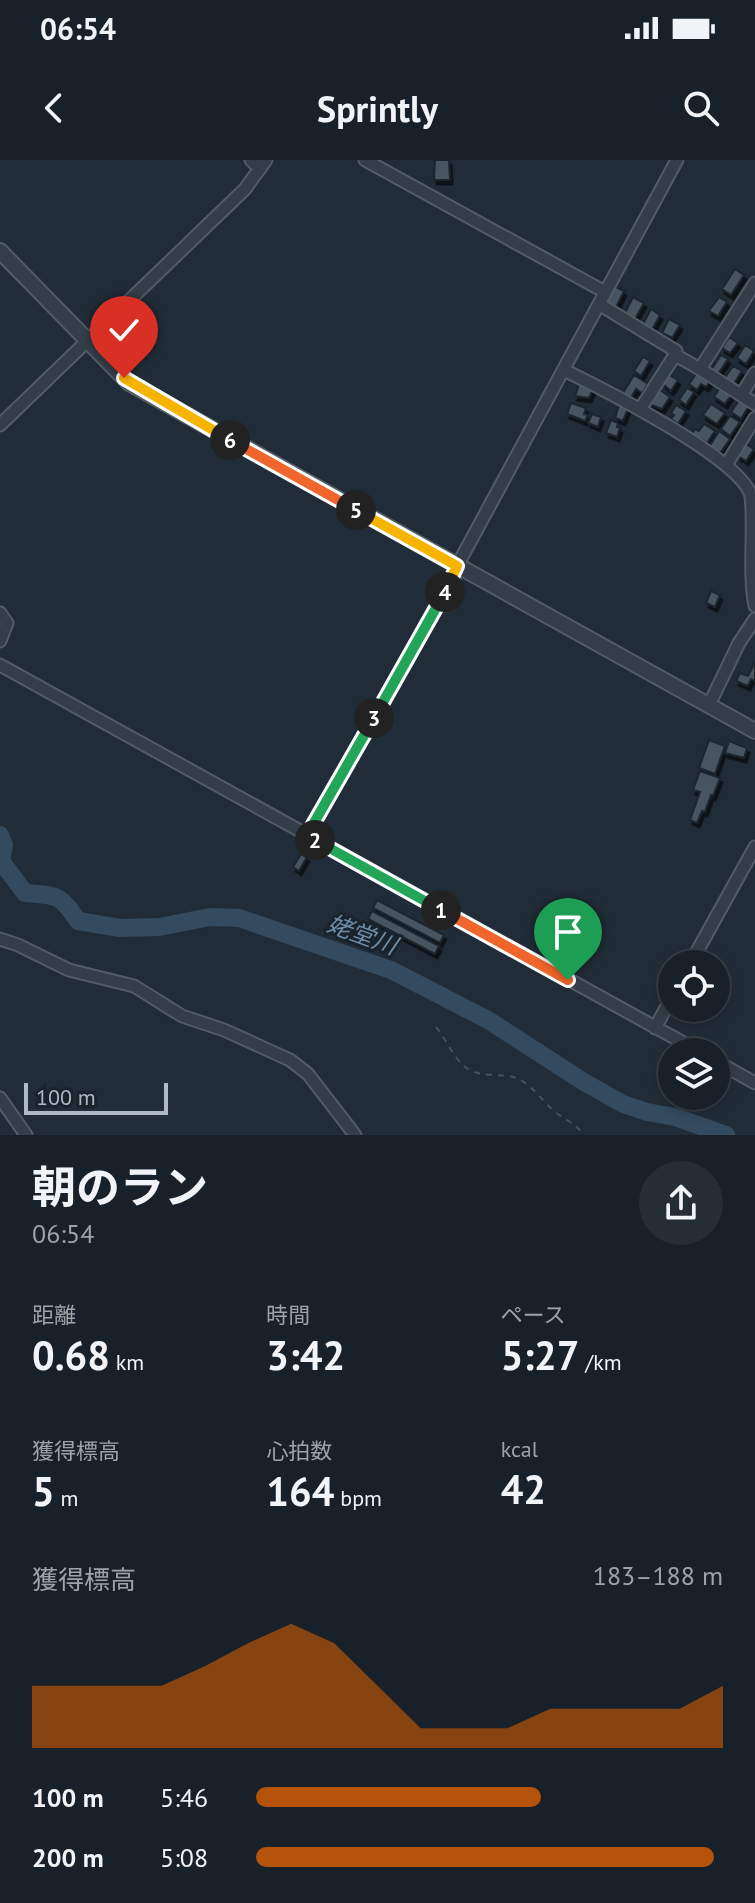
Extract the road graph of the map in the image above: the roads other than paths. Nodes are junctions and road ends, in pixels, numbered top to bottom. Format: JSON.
{"nodes":[{"id":1,"x":251,"y":160,"type":"edge"},
{"id":2,"x":365,"y":160,"type":"edge"},
{"id":3,"x":677,"y":160,"type":"edge"},
{"id":4,"x":263,"y":165,"type":"edge"},
{"id":5,"x":0,"y":251,"type":"edge"},
{"id":6,"x":755,"y":283,"type":"edge"},
{"id":7,"x":602,"y":298,"type":"junction"},
{"id":8,"x":86,"y":341,"type":"junction"},
{"id":9,"x":677,"y":356,"type":"junction"},
{"id":10,"x":700,"y":369,"type":"junction"},
{"id":11,"x":564,"y":370,"type":"junction"},
{"id":12,"x":755,"y":373,"type":"edge"},
{"id":13,"x":741,"y":395,"type":"junction"},
{"id":14,"x":755,"y":404,"type":"edge"},
{"id":15,"x":641,"y":408,"type":"junction"},
{"id":16,"x":755,"y":418,"type":"edge"},
{"id":17,"x":0,"y":425,"type":"edge"},
{"id":18,"x":726,"y":465,"type":"junction"},
{"id":19,"x":457,"y":566,"type":"junction"},
{"id":20,"x":755,"y":606,"type":"edge"},
{"id":21,"x":0,"y":613,"type":"edge"},
{"id":22,"x":755,"y":619,"type":"edge"},
{"id":23,"x":0,"y":641,"type":"edge"},
{"id":24,"x":0,"y":665,"type":"edge"},
{"id":25,"x":709,"y":705,"type":"junction"},
{"id":26,"x":755,"y":731,"type":"edge"},
{"id":27,"x":307,"y":835,"type":"junction"},
{"id":28,"x":755,"y":847,"type":"edge"},
{"id":29,"x":0,"y":939,"type":"edge"},
{"id":30,"x":698,"y":950,"type":"edge"},
{"id":31,"x":658,"y":1022,"type":"edge"},
{"id":32,"x":655,"y":1028,"type":"junction"},
{"id":33,"x":674,"y":1038,"type":"edge"},
{"id":34,"x":730,"y":1069,"type":"edge"},
{"id":35,"x":755,"y":1083,"type":"edge"},
{"id":36,"x":0,"y":1098,"type":"edge"},
{"id":37,"x":26,"y":1135,"type":"edge"},
{"id":38,"x":355,"y":1135,"type":"edge"}],
"edges":[{"from":1,"to":4,"type":"street"},
{"from":2,"to":7,"type":"street"},
{"from":3,"to":7,"type":"street"},
{"from":4,"to":8,"type":"street"},
{"from":5,"to":8,"type":"street"},
{"from":6,"to":10,"type":"street"},
{"from":7,"to":9,"type":"street"},
{"from":7,"to":11,"type":"street"},
{"from":8,"to":17,"type":"street"},
{"from":8,"to":19,"type":"street"},
{"from":9,"to":10,"type":"street"},
{"from":9,"to":15,"type":"street"},
{"from":10,"to":13,"type":"street"},
{"from":11,"to":15,"type":"street"},
{"from":11,"to":19,"type":"street"},
{"from":12,"to":13,"type":"street"},
{"from":13,"to":14,"type":"street"},
{"from":15,"to":18,"type":"street"},
{"from":16,"to":18,"type":"street"},
{"from":18,"to":20,"type":"street"},
{"from":19,"to":25,"type":"street"},
{"from":19,"to":27,"type":"street"},
{"from":21,"to":23,"type":"street"},
{"from":22,"to":25,"type":"street"},
{"from":24,"to":27,"type":"street"},
{"from":25,"to":26,"type":"street"},
{"from":27,"to":32,"type":"street"},
{"from":28,"to":30,"type":"street"},
{"from":29,"to":38,"type":"street"},
{"from":31,"to":32,"type":"street"},
{"from":32,"to":33,"type":"street"},
{"from":34,"to":35,"type":"street"},
{"from":36,"to":37,"type":"street"}]}
